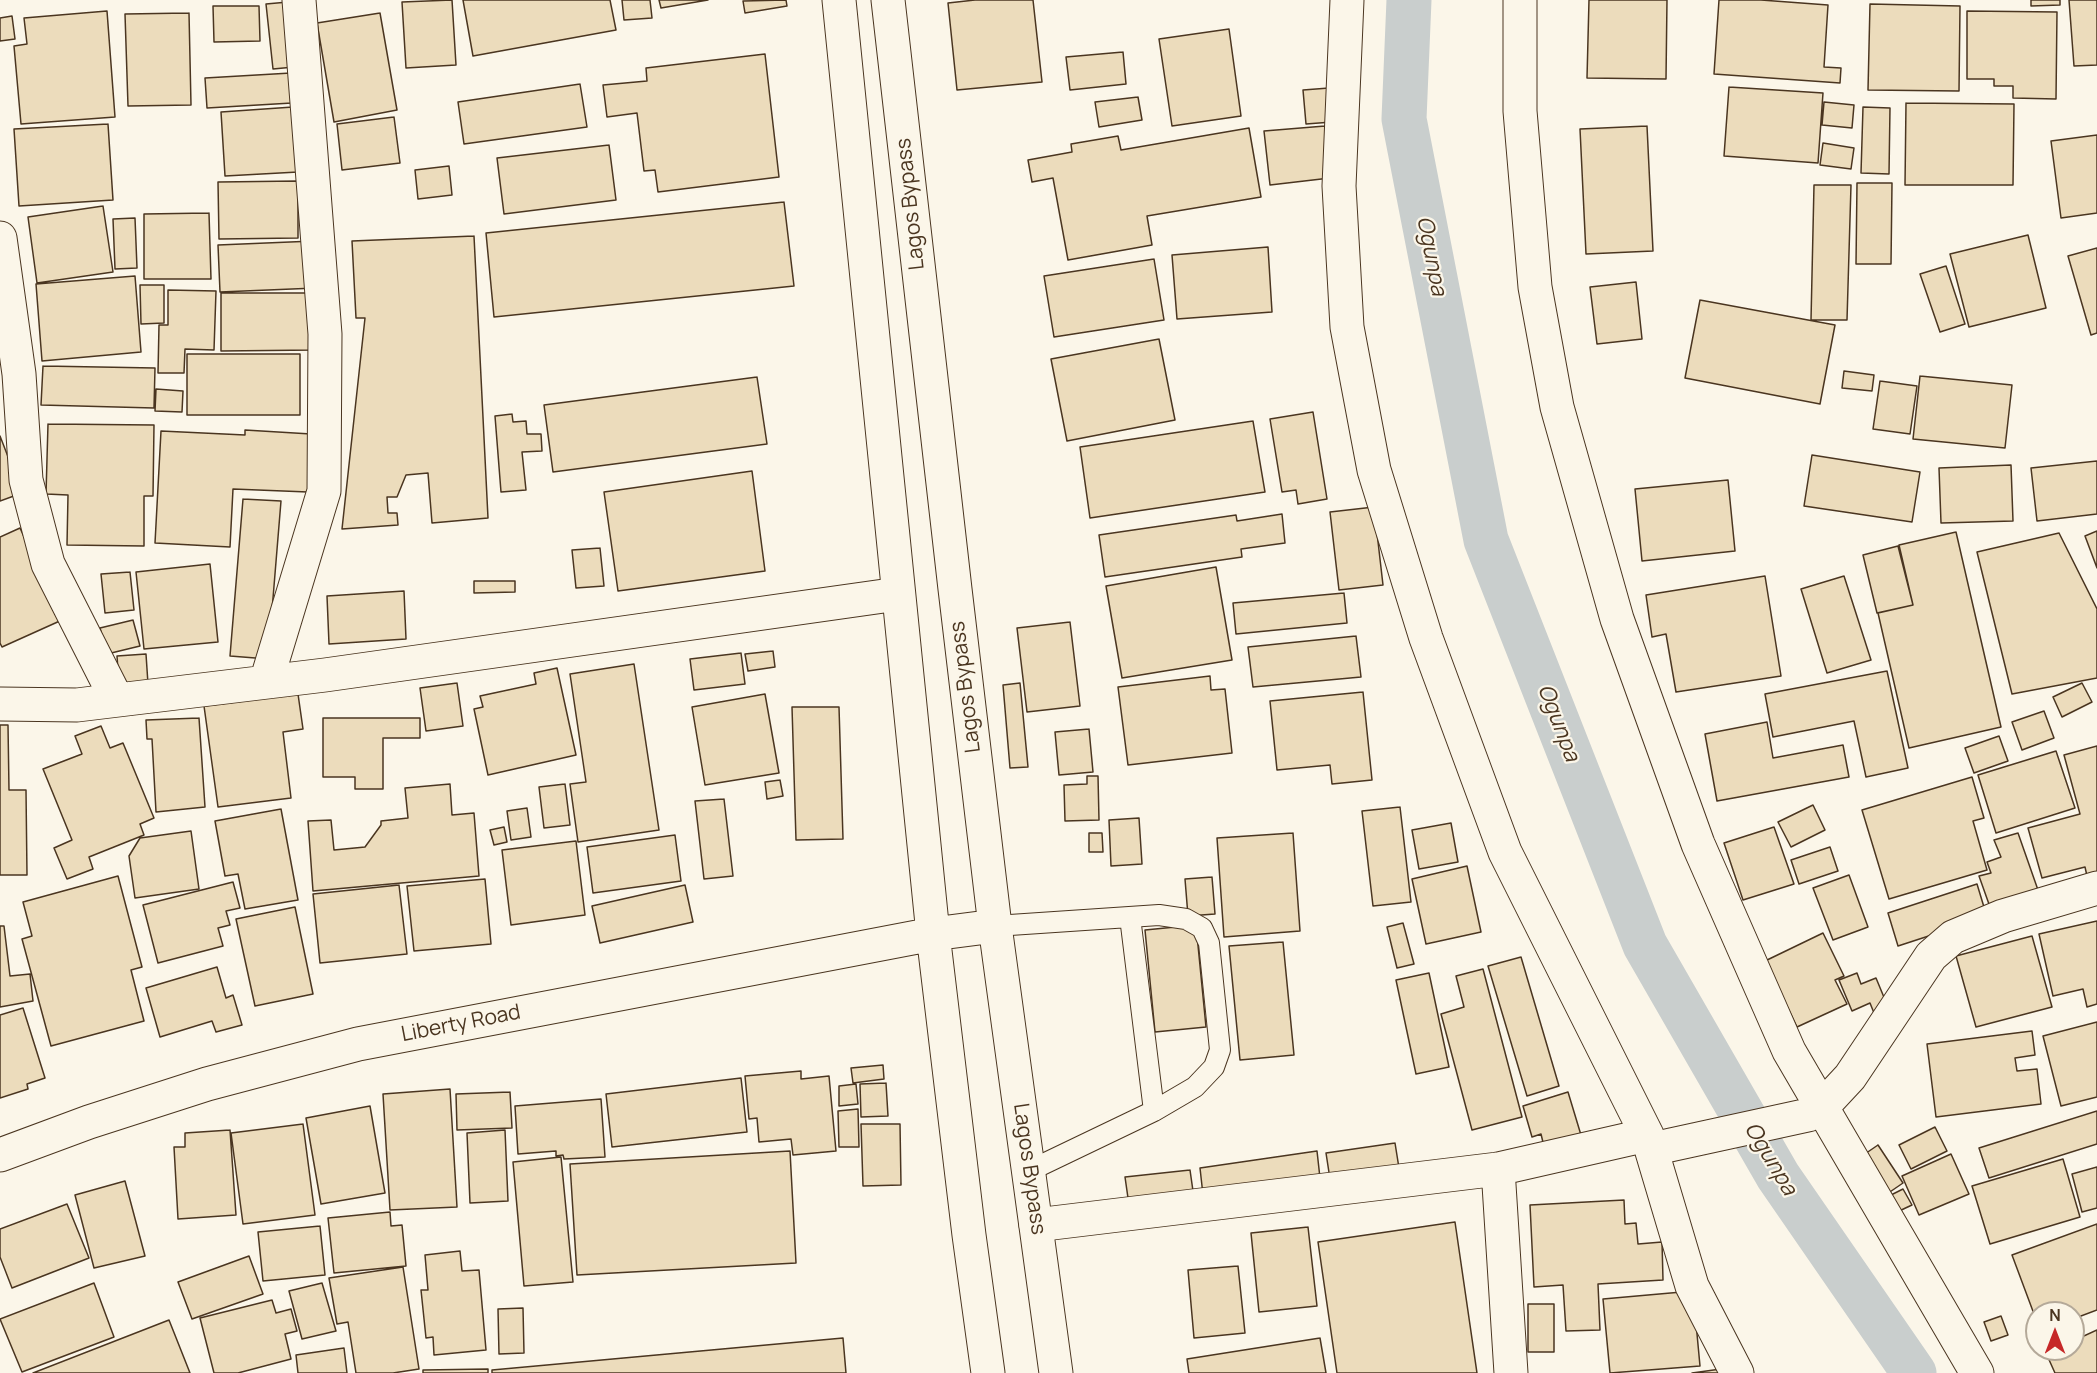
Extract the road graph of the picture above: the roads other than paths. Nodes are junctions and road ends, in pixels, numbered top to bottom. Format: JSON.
{"nodes":[{"id":1,"x":299,"y":0,"type":"edge"},
{"id":2,"x":839,"y":0,"type":"edge"},
{"id":3,"x":888,"y":0,"type":"edge"},
{"id":4,"x":1347,"y":0,"type":"edge"},
{"id":5,"x":1520,"y":0,"type":"edge"},
{"id":6,"x":0,"y":238,"type":"edge"},
{"id":7,"x":898,"y":594,"type":"junction"},
{"id":8,"x":266,"y":682,"type":"junction"},
{"id":9,"x":117,"y":700,"type":"junction"},
{"id":10,"x":0,"y":704,"type":"edge"},
{"id":11,"x":2097,"y":888,"type":"edge"},
{"id":12,"x":1130,"y":917,"type":"junction"},
{"id":13,"x":995,"y":926,"type":"junction"},
{"id":14,"x":933,"y":934,"type":"junction"},
{"id":15,"x":1154,"y":1111,"type":"junction"},
{"id":16,"x":1815,"y":1111,"type":"junction"},
{"id":17,"x":1650,"y":1142,"type":"junction"},
{"id":18,"x":0,"y":1155,"type":"edge"},
{"id":19,"x":1498,"y":1169,"type":"junction"},
{"id":20,"x":1029,"y":1172,"type":"junction"},
{"id":21,"x":1036,"y":1224,"type":"junction"},
{"id":22,"x":988,"y":1373,"type":"edge"},
{"id":23,"x":1056,"y":1373,"type":"edge"},
{"id":24,"x":1511,"y":1373,"type":"edge"},
{"id":25,"x":1737,"y":1373,"type":"edge"},
{"id":26,"x":1977,"y":1373,"type":"edge"}],
"edges":[{"from":1,"to":8,"type":"street"},
{"from":2,"to":7,"type":"street"},
{"from":3,"to":13,"type":"street","name":"Lagos Bypass"},
{"from":4,"to":17,"type":"street"},
{"from":5,"to":16,"type":"street"},
{"from":6,"to":9,"type":"street"},
{"from":7,"to":8,"type":"street"},
{"from":7,"to":14,"type":"street"},
{"from":8,"to":9,"type":"street"},
{"from":9,"to":10,"type":"street"},
{"from":11,"to":16,"type":"street"},
{"from":12,"to":13,"type":"lane"},
{"from":12,"to":15,"type":"lane"},
{"from":12,"to":15,"type":"lane"},
{"from":13,"to":14,"type":"street","name":"Liberty Road"},
{"from":13,"to":20,"type":"street","name":"Lagos Bypass"},
{"from":14,"to":18,"type":"street","name":"Liberty Road"},
{"from":14,"to":22,"type":"street"},
{"from":15,"to":20,"type":"lane"},
{"from":16,"to":17,"type":"street"},
{"from":16,"to":26,"type":"street"},
{"from":17,"to":19,"type":"street"},
{"from":17,"to":25,"type":"street"},
{"from":19,"to":21,"type":"street"},
{"from":19,"to":24,"type":"street"},
{"from":20,"to":21,"type":"street","name":"Lagos Bypass"},
{"from":21,"to":23,"type":"street","name":"Lagos Bypass"}]}
